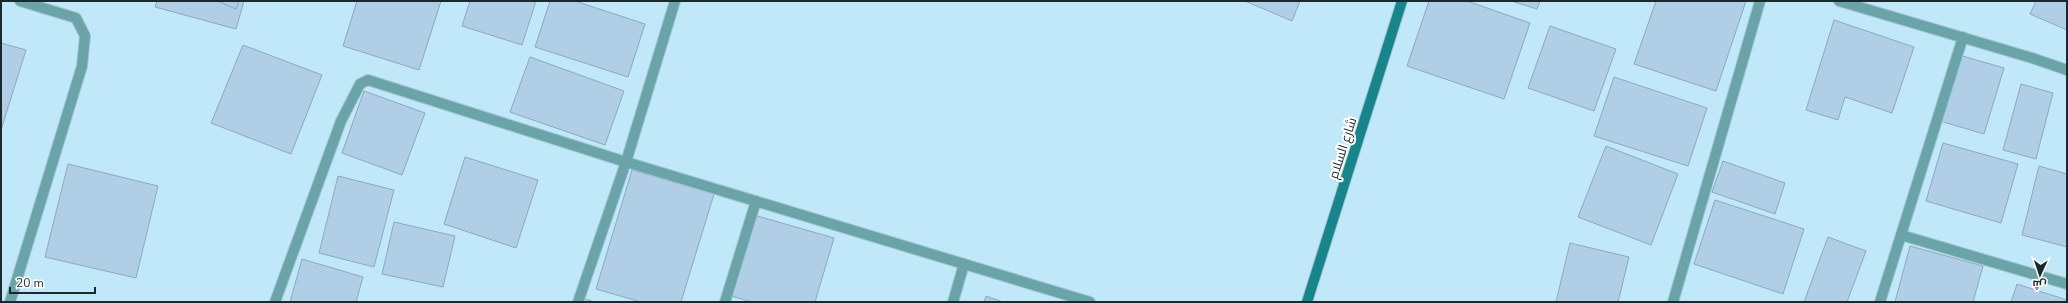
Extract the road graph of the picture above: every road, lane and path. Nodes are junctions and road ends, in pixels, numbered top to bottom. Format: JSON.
{"nodes":[{"id":1,"x":20,"y":1,"type":"edge"},
{"id":2,"x":1402,"y":1,"type":"edge"},
{"id":3,"x":1760,"y":1,"type":"edge"},
{"id":4,"x":1839,"y":1,"type":"edge"},
{"id":5,"x":671,"y":2,"type":"edge"},
{"id":6,"x":1963,"y":37,"type":"junction"},
{"id":7,"x":2067,"y":70,"type":"edge"},
{"id":8,"x":626,"y":162,"type":"junction"},
{"id":9,"x":756,"y":201,"type":"junction"},
{"id":10,"x":1901,"y":235,"type":"junction"},
{"id":11,"x":964,"y":264,"type":"junction"},
{"id":12,"x":2067,"y":284,"type":"edge"},
{"id":13,"x":10,"y":302,"type":"edge"},
{"id":14,"x":274,"y":302,"type":"edge"},
{"id":15,"x":578,"y":302,"type":"edge"},
{"id":16,"x":725,"y":302,"type":"edge"},
{"id":17,"x":953,"y":302,"type":"edge"},
{"id":18,"x":1090,"y":302,"type":"edge"},
{"id":19,"x":1307,"y":302,"type":"edge"},
{"id":20,"x":1673,"y":302,"type":"edge"},
{"id":21,"x":1880,"y":302,"type":"edge"}],
"edges":[{"from":1,"to":13,"type":"street"},
{"from":2,"to":19,"type":"main road","name":"شارع السلام"},
{"from":3,"to":20,"type":"street"},
{"from":4,"to":6,"type":"street"},
{"from":5,"to":8,"type":"street"},
{"from":6,"to":7,"type":"street"},
{"from":6,"to":10,"type":"street"},
{"from":8,"to":9,"type":"street"},
{"from":8,"to":14,"type":"street"},
{"from":8,"to":15,"type":"street"},
{"from":9,"to":11,"type":"street"},
{"from":9,"to":16,"type":"street"},
{"from":10,"to":12,"type":"street"},
{"from":10,"to":21,"type":"street"},
{"from":11,"to":17,"type":"street"},
{"from":11,"to":18,"type":"street"}]}
